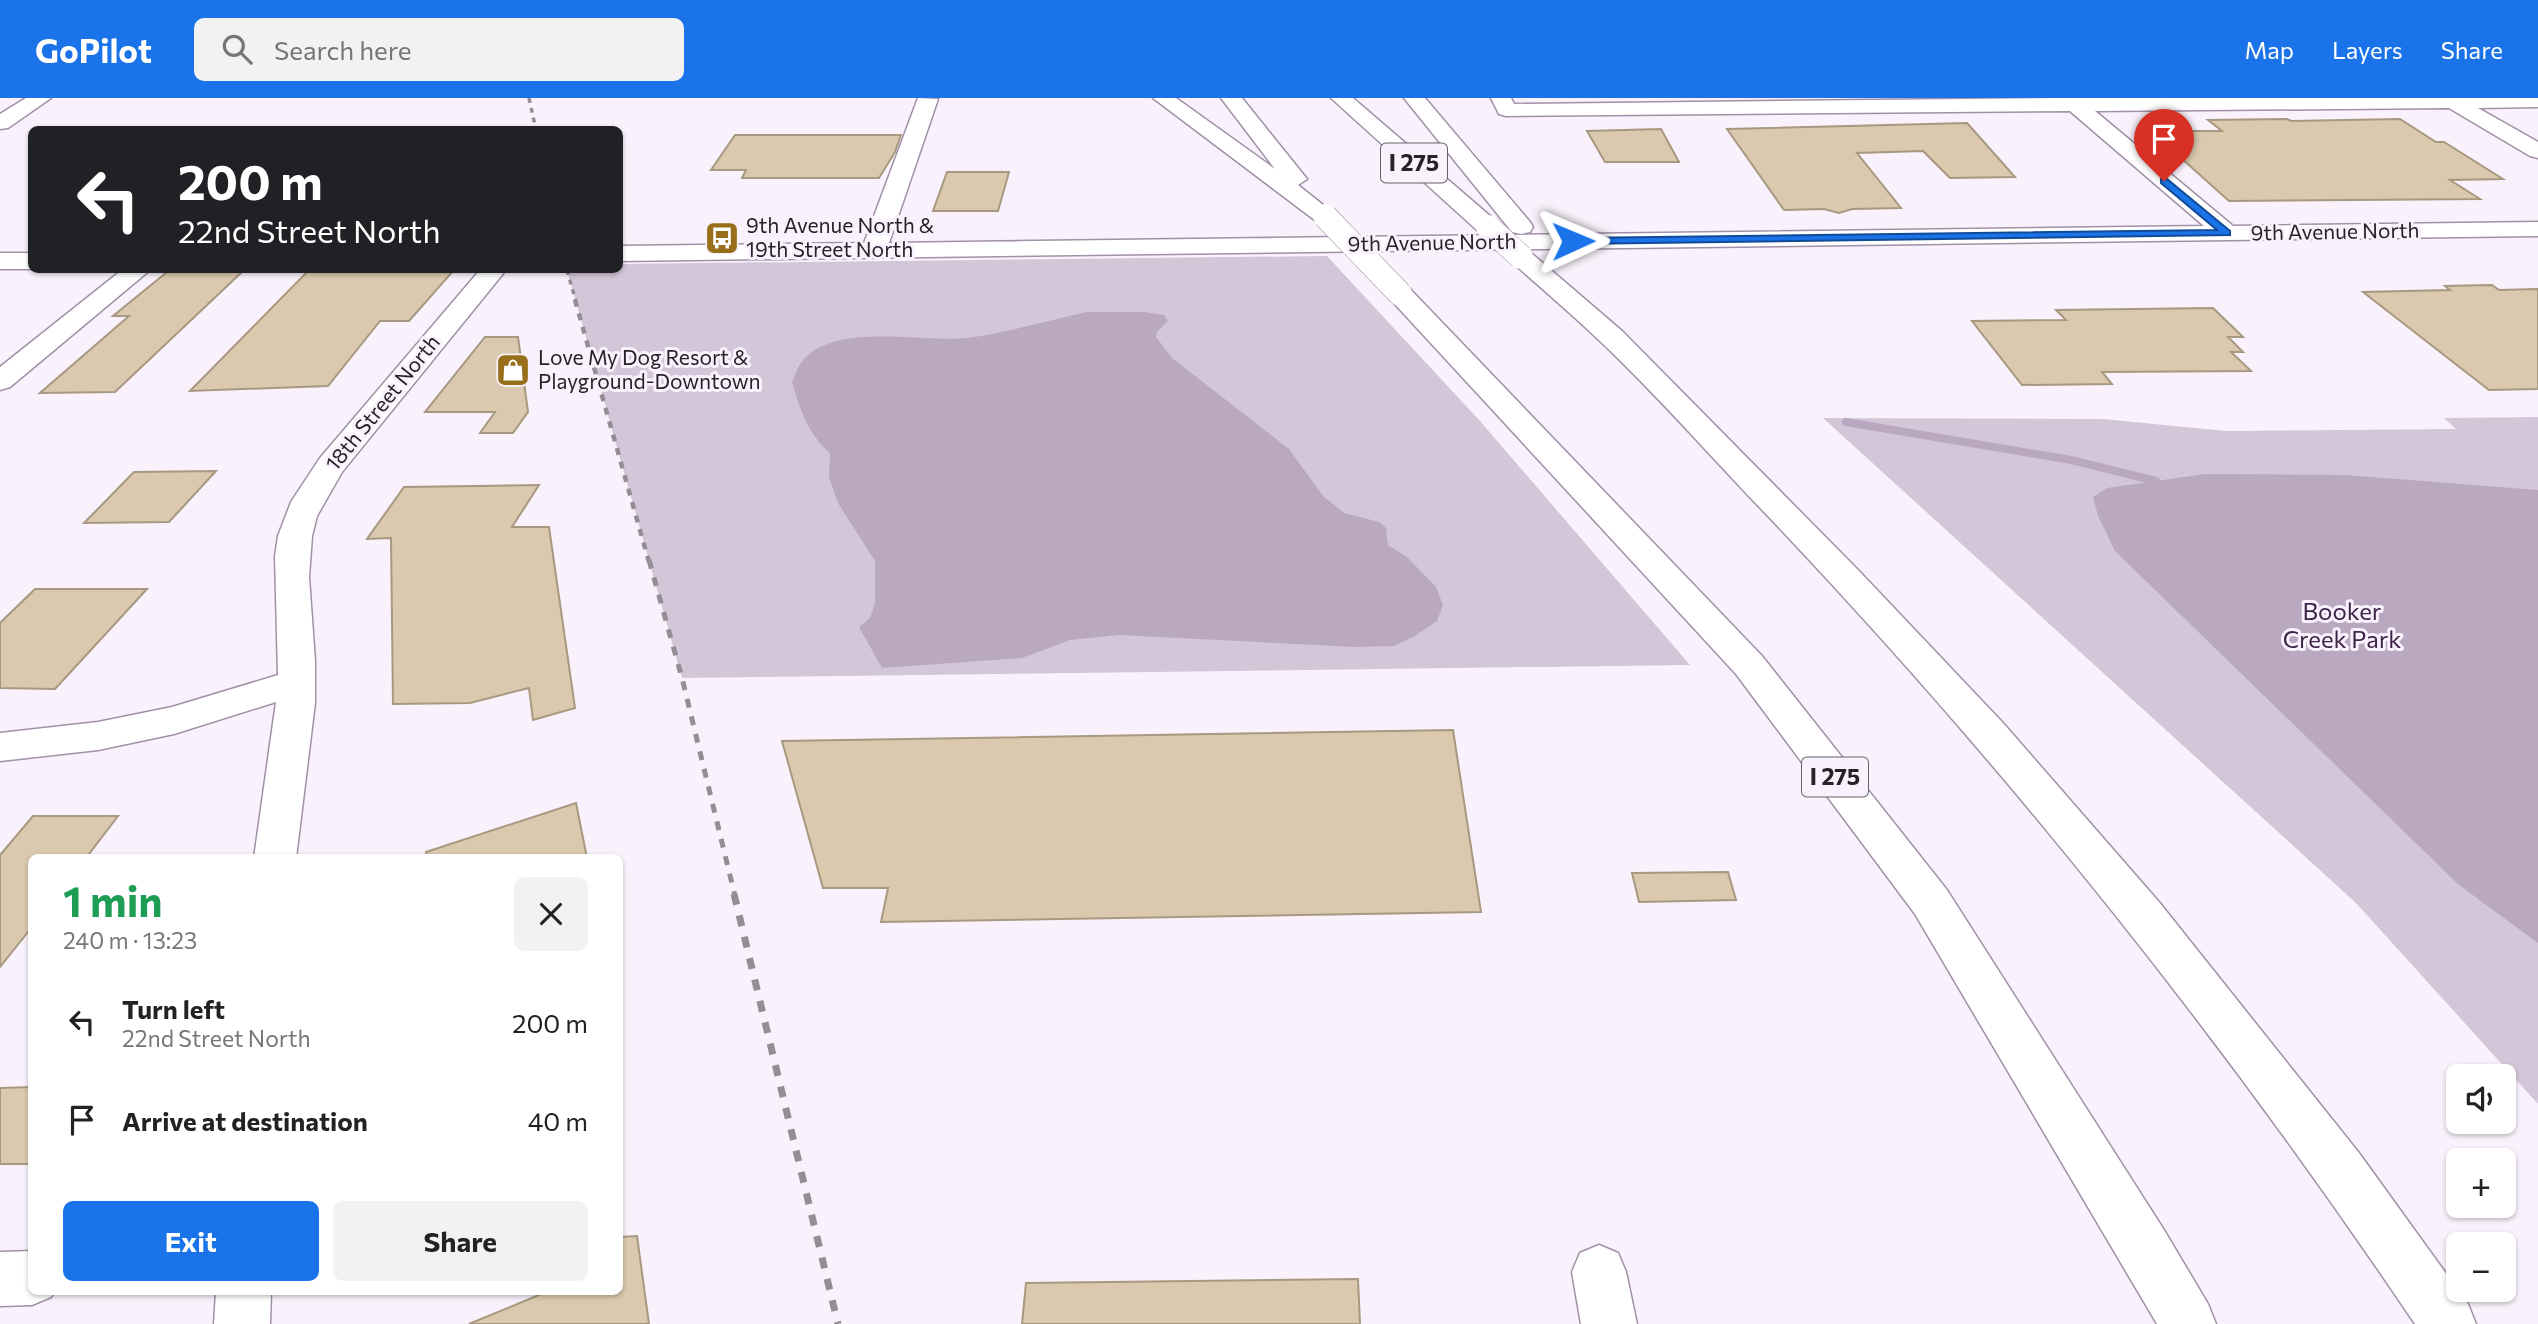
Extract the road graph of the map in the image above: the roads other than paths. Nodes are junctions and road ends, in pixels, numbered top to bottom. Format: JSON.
{"nodes":[{"id":1,"x":41,"y":98,"type":"edge"},
{"id":2,"x":1163,"y":98,"type":"edge"},
{"id":3,"x":1231,"y":98,"type":"edge"},
{"id":4,"x":1341,"y":98,"type":"edge"},
{"id":5,"x":1414,"y":98,"type":"edge"},
{"id":6,"x":928,"y":99,"type":"edge"},
{"id":7,"x":2450,"y":100,"type":"edge"},
{"id":8,"x":2538,"y":101,"type":"edge"},
{"id":9,"x":2071,"y":102,"type":"edge"},
{"id":10,"x":1503,"y":104,"type":"edge"},
{"id":11,"x":0,"y":123,"type":"edge"},
{"id":12,"x":2538,"y":151,"type":"edge"},
{"id":13,"x":1325,"y":216,"type":"junction"},
{"id":14,"x":2538,"y":229,"type":"edge"},
{"id":15,"x":2227,"y":233,"type":"junction"},
{"id":16,"x":874,"y":250,"type":"junction"},
{"id":17,"x":623,"y":254,"type":"edge"},
{"id":18,"x":1534,"y":257,"type":"junction"},
{"id":19,"x":0,"y":261,"type":"edge"},
{"id":20,"x":28,"y":261,"type":"edge"},
{"id":21,"x":133,"y":273,"type":"edge"},
{"id":22,"x":491,"y":273,"type":"edge"},
{"id":23,"x":0,"y":381,"type":"edge"},
{"id":24,"x":296,"y":682,"type":"junction"},
{"id":25,"x":0,"y":747,"type":"edge"},
{"id":26,"x":275,"y":854,"type":"edge"},
{"id":27,"x":1599,"y":1272,"type":"dead end"},
{"id":28,"x":28,"y":1278,"type":"edge"},
{"id":29,"x":0,"y":1279,"type":"edge"},
{"id":30,"x":244,"y":1295,"type":"edge"},
{"id":31,"x":242,"y":1324,"type":"edge"},
{"id":32,"x":1608,"y":1324,"type":"edge"},
{"id":33,"x":2188,"y":1324,"type":"edge"},
{"id":34,"x":2448,"y":1324,"type":"edge"}],
"edges":[{"from":1,"to":11,"type":"main road"},
{"from":2,"to":13,"type":"main road"},
{"from":3,"to":13,"type":"main road","number":"I 275"},
{"from":4,"to":18,"type":"main road","number":"I 275","bridge":true},
{"from":5,"to":18,"type":"main road"},
{"from":6,"to":16,"type":"main road"},
{"from":7,"to":8,"type":"main road"},
{"from":7,"to":9,"type":"main road"},
{"from":7,"to":12,"type":"main road"},
{"from":9,"to":10,"type":"main road"},
{"from":9,"to":15,"type":"main road"},
{"from":13,"to":33,"type":"main road","number":"I 275","bridge":true},
{"from":14,"to":15,"type":"main road","name":"9th Avenue North"},
{"from":15,"to":16,"type":"main road","name":"9th Avenue North"},
{"from":16,"to":17,"type":"main road","name":"9th Avenue North"},
{"from":18,"to":34,"type":"main road","number":"I 275"},
{"from":19,"to":20,"type":"main road"},
{"from":21,"to":23,"type":"main road"},
{"from":22,"to":24,"type":"main road","name":"18th Street North"},
{"from":24,"to":25,"type":"main road"},
{"from":24,"to":26,"type":"main road","name":"18th Street North"},
{"from":27,"to":32,"type":"main road"},
{"from":28,"to":29,"type":"main road"},
{"from":30,"to":31,"type":"main road"}]}
